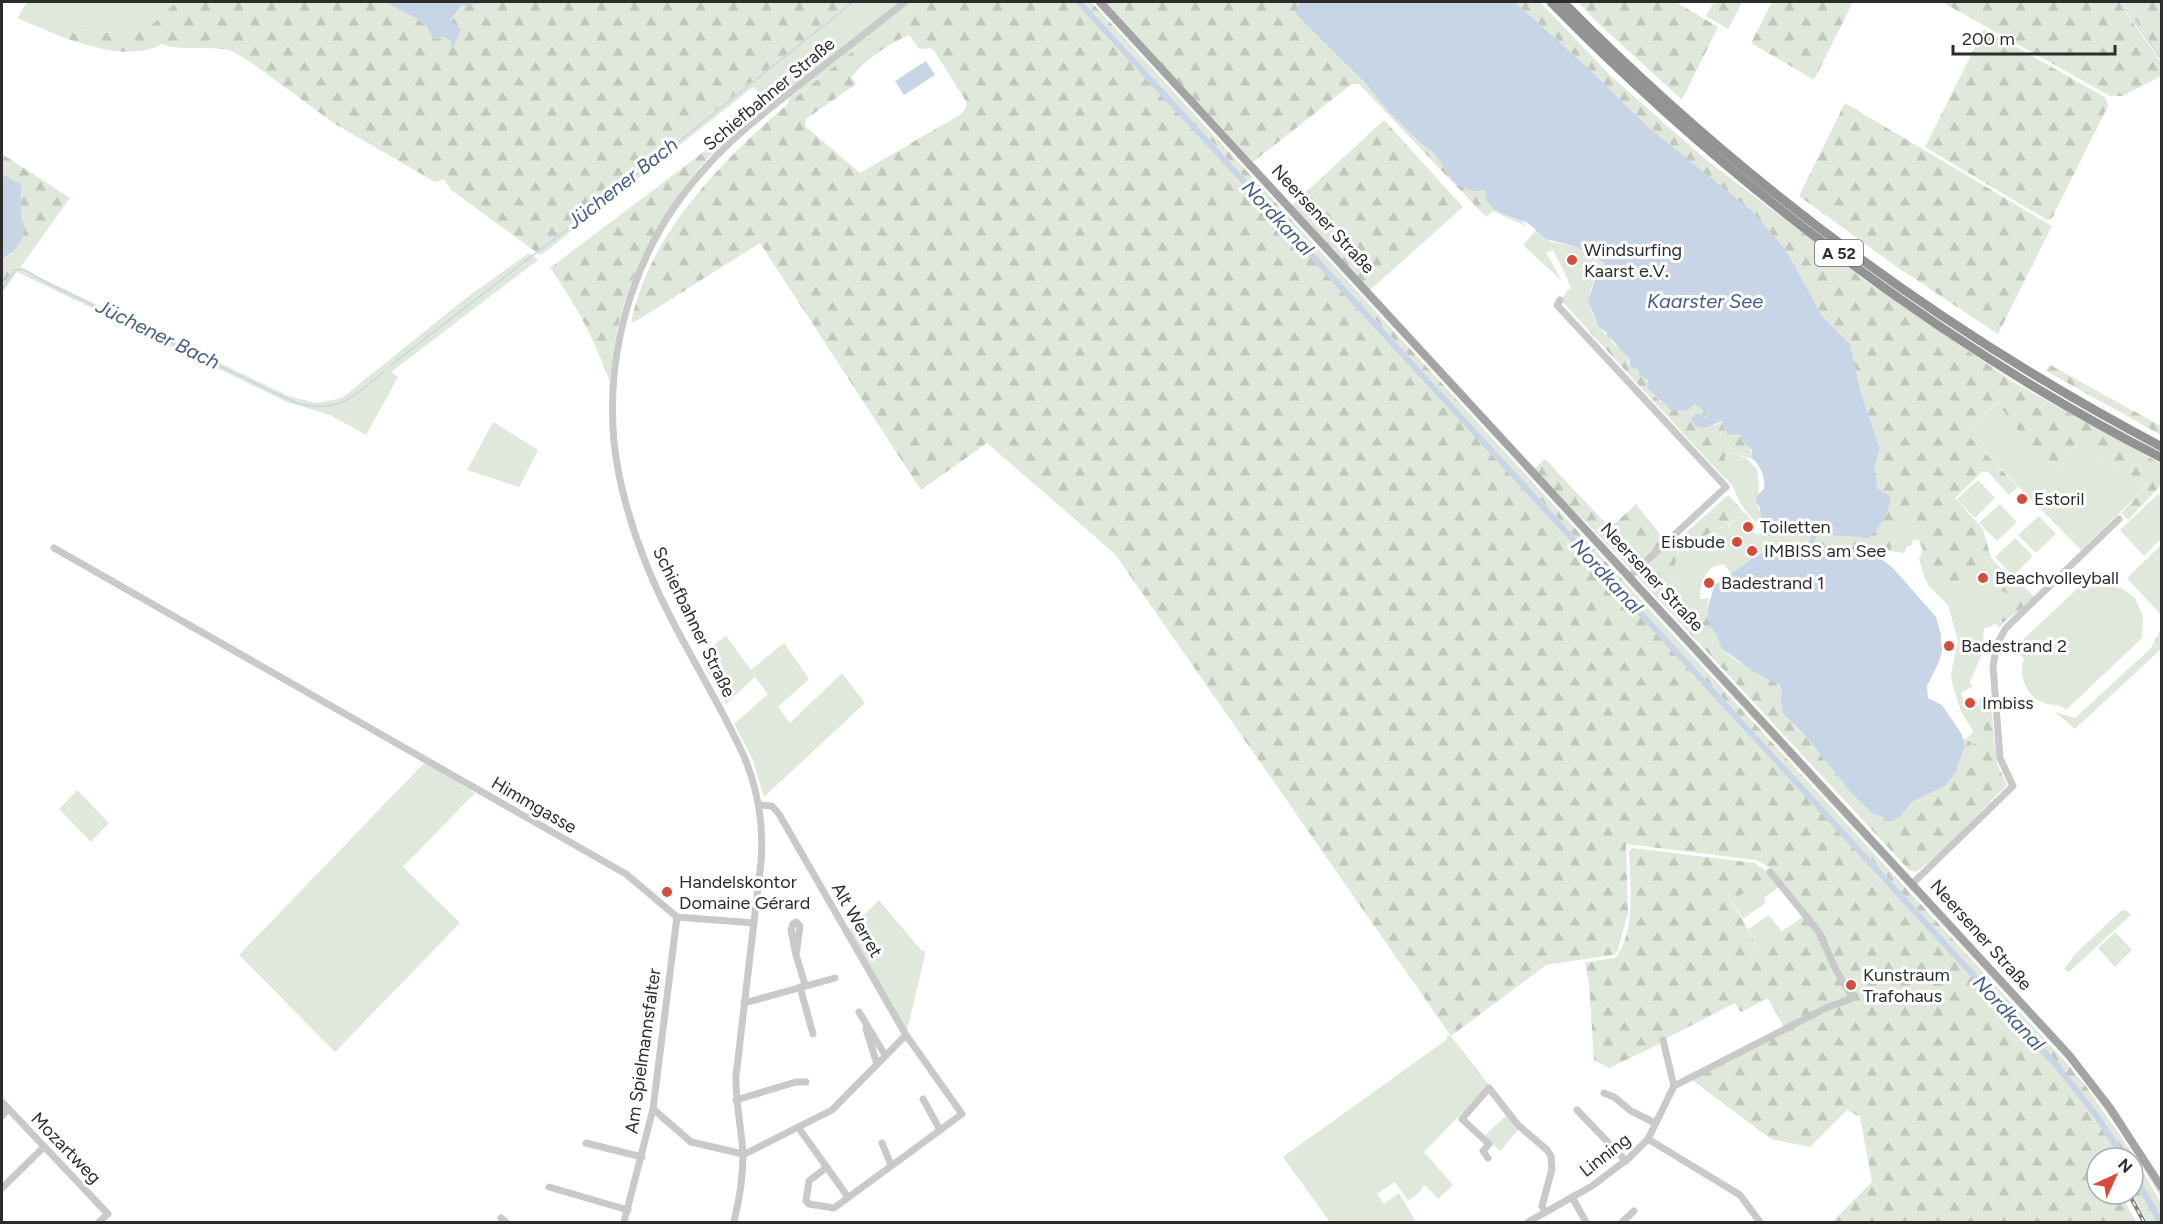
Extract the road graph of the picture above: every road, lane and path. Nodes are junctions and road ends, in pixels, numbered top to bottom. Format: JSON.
{"nodes":[{"id":1,"x":905,"y":2,"type":"edge"},
{"id":2,"x":1100,"y":2,"type":"edge"},
{"id":3,"x":1551,"y":2,"type":"edge"},
{"id":4,"x":1563,"y":2,"type":"edge"},
{"id":5,"x":1560,"y":300,"type":"dead end"},
{"id":6,"x":2162,"y":447,"type":"edge"},
{"id":7,"x":2162,"y":458,"type":"edge"},
{"id":8,"x":2119,"y":519,"type":"dead end"},
{"id":9,"x":54,"y":548,"type":"dead end"},
{"id":10,"x":1629,"y":577,"type":"junction"},
{"id":11,"x":759,"y":805,"type":"junction"},
{"id":12,"x":1770,"y":872,"type":"dead end"},
{"id":13,"x":1912,"y":884,"type":"junction"},
{"id":14,"x":677,"y":917,"type":"junction"},
{"id":15,"x":754,"y":923,"type":"junction"},
{"id":16,"x":796,"y":955,"type":"dead end"},
{"id":17,"x":835,"y":978,"type":"dead end"},
{"id":18,"x":804,"y":986,"type":"junction"},
{"id":19,"x":744,"y":1003,"type":"junction"},
{"id":20,"x":859,"y":1012,"type":"dead end"},
{"id":21,"x":864,"y":1020,"type":"junction"},
{"id":22,"x":813,"y":1034,"type":"dead end"},
{"id":23,"x":906,"y":1035,"type":"junction"},
{"id":24,"x":1663,"y":1040,"type":"dead end"},
{"id":25,"x":885,"y":1055,"type":"junction"},
{"id":26,"x":877,"y":1064,"type":"junction"},
{"id":27,"x":806,"y":1082,"type":"dead end"},
{"id":28,"x":1674,"y":1086,"type":"junction"},
{"id":29,"x":1604,"y":1093,"type":"dead end"},
{"id":30,"x":922,"y":1099,"type":"dead end"},
{"id":31,"x":736,"y":1100,"type":"junction"},
{"id":32,"x":2,"y":1102,"type":"edge"},
{"id":33,"x":8,"y":1109,"type":"junction"},
{"id":34,"x":654,"y":1109,"type":"junction"},
{"id":35,"x":1577,"y":1110,"type":"dead end"},
{"id":36,"x":2,"y":1116,"type":"edge"},
{"id":37,"x":1655,"y":1123,"type":"junction"},
{"id":38,"x":798,"y":1127,"type":"junction"},
{"id":39,"x":940,"y":1130,"type":"junction"},
{"id":40,"x":1648,"y":1139,"type":"junction"},
{"id":41,"x":586,"y":1143,"type":"dead end"},
{"id":42,"x":882,"y":1143,"type":"dead end"},
{"id":43,"x":44,"y":1147,"type":"junction"},
{"id":44,"x":743,"y":1154,"type":"junction"},
{"id":45,"x":642,"y":1156,"type":"junction"},
{"id":46,"x":1488,"y":1158,"type":"dead end"},
{"id":47,"x":1626,"y":1161,"type":"junction"},
{"id":48,"x":891,"y":1165,"type":"junction"},
{"id":49,"x":826,"y":1167,"type":"junction"},
{"id":50,"x":549,"y":1187,"type":"dead end"},
{"id":51,"x":2,"y":1188,"type":"edge"},
{"id":52,"x":2162,"y":1188,"type":"edge"},
{"id":53,"x":848,"y":1197,"type":"junction"},
{"id":54,"x":1572,"y":1197,"type":"junction"},
{"id":55,"x":628,"y":1210,"type":"junction"},
{"id":56,"x":1634,"y":1211,"type":"dead end"},
{"id":57,"x":1545,"y":1212,"type":"junction"},
{"id":58,"x":99,"y":1222,"type":"edge"},
{"id":59,"x":624,"y":1222,"type":"edge"},
{"id":60,"x":734,"y":1222,"type":"edge"},
{"id":61,"x":1528,"y":1222,"type":"edge"},
{"id":62,"x":1586,"y":1222,"type":"edge"},
{"id":63,"x":1622,"y":1222,"type":"edge"},
{"id":64,"x":1760,"y":1222,"type":"edge"}],
"edges":[{"from":1,"to":11,"type":"street","name":"Schiefbahner Straße"},
{"from":2,"to":10,"type":"main road","name":"Neersener Straße"},
{"from":3,"to":7,"type":"highway","number":"A 52"},
{"from":4,"to":6,"type":"highway","number":"A 52"},
{"from":5,"to":10,"type":"street"},
{"from":8,"to":13,"type":"street"},
{"from":9,"to":14,"type":"street","name":"Himmgasse"},
{"from":10,"to":13,"type":"main road","name":"Neersener Straße"},
{"from":11,"to":15,"type":"street","name":"Schiefbahner Straße"},
{"from":11,"to":23,"type":"street","name":"Alt Werret"},
{"from":12,"to":28,"type":"street"},
{"from":13,"to":52,"type":"main road","name":"Neersener Straße"},
{"from":14,"to":15,"type":"street"},
{"from":14,"to":34,"type":"street","name":"Am Spielmannsfalter"},
{"from":15,"to":19,"type":"street","name":"Schiefbahner Straße"},
{"from":16,"to":18,"type":"street"},
{"from":17,"to":18,"type":"street"},
{"from":18,"to":19,"type":"street"},
{"from":18,"to":22,"type":"street"},
{"from":19,"to":31,"type":"street","name":"Schiefbahner Straße"},
{"from":20,"to":21,"type":"street"},
{"from":21,"to":25,"type":"street"},
{"from":21,"to":26,"type":"street"},
{"from":23,"to":25,"type":"street"},
{"from":23,"to":39,"type":"street","name":"Alt Werret"},
{"from":24,"to":28,"type":"street"},
{"from":25,"to":26,"type":"street"},
{"from":26,"to":38,"type":"street"},
{"from":27,"to":31,"type":"street"},
{"from":28,"to":37,"type":"street","name":"Linning"},
{"from":29,"to":37,"type":"street"},
{"from":30,"to":39,"type":"street"},
{"from":31,"to":44,"type":"street","name":"Schiefbahner Straße"},
{"from":32,"to":33,"type":"street","name":"Mozartweg"},
{"from":33,"to":36,"type":"street"},
{"from":33,"to":43,"type":"street","name":"Mozartweg"},
{"from":34,"to":44,"type":"street"},
{"from":34,"to":45,"type":"street","name":"Am Spielmannsfalter"},
{"from":35,"to":47,"type":"street"},
{"from":37,"to":40,"type":"street","name":"Linning"},
{"from":38,"to":44,"type":"street"},
{"from":38,"to":49,"type":"street"},
{"from":39,"to":48,"type":"street"},
{"from":40,"to":47,"type":"street","name":"Linning"},
{"from":40,"to":64,"type":"street"},
{"from":41,"to":45,"type":"street"},
{"from":42,"to":48,"type":"street"},
{"from":43,"to":51,"type":"street"},
{"from":43,"to":58,"type":"street","name":"Mozartweg"},
{"from":44,"to":60,"type":"street","name":"Schiefbahner Straße"},
{"from":45,"to":55,"type":"street","name":"Am Spielmannsfalter"},
{"from":46,"to":57,"type":"street"},
{"from":47,"to":54,"type":"street","name":"Linning"},
{"from":48,"to":53,"type":"street"},
{"from":49,"to":53,"type":"street"},
{"from":49,"to":53,"type":"street"},
{"from":50,"to":55,"type":"street"},
{"from":54,"to":57,"type":"street","name":"Linning"},
{"from":54,"to":62,"type":"street"},
{"from":55,"to":59,"type":"street","name":"Am Spielmannsfalter"},
{"from":56,"to":63,"type":"street"},
{"from":57,"to":61,"type":"street","name":"Linning"}]}
